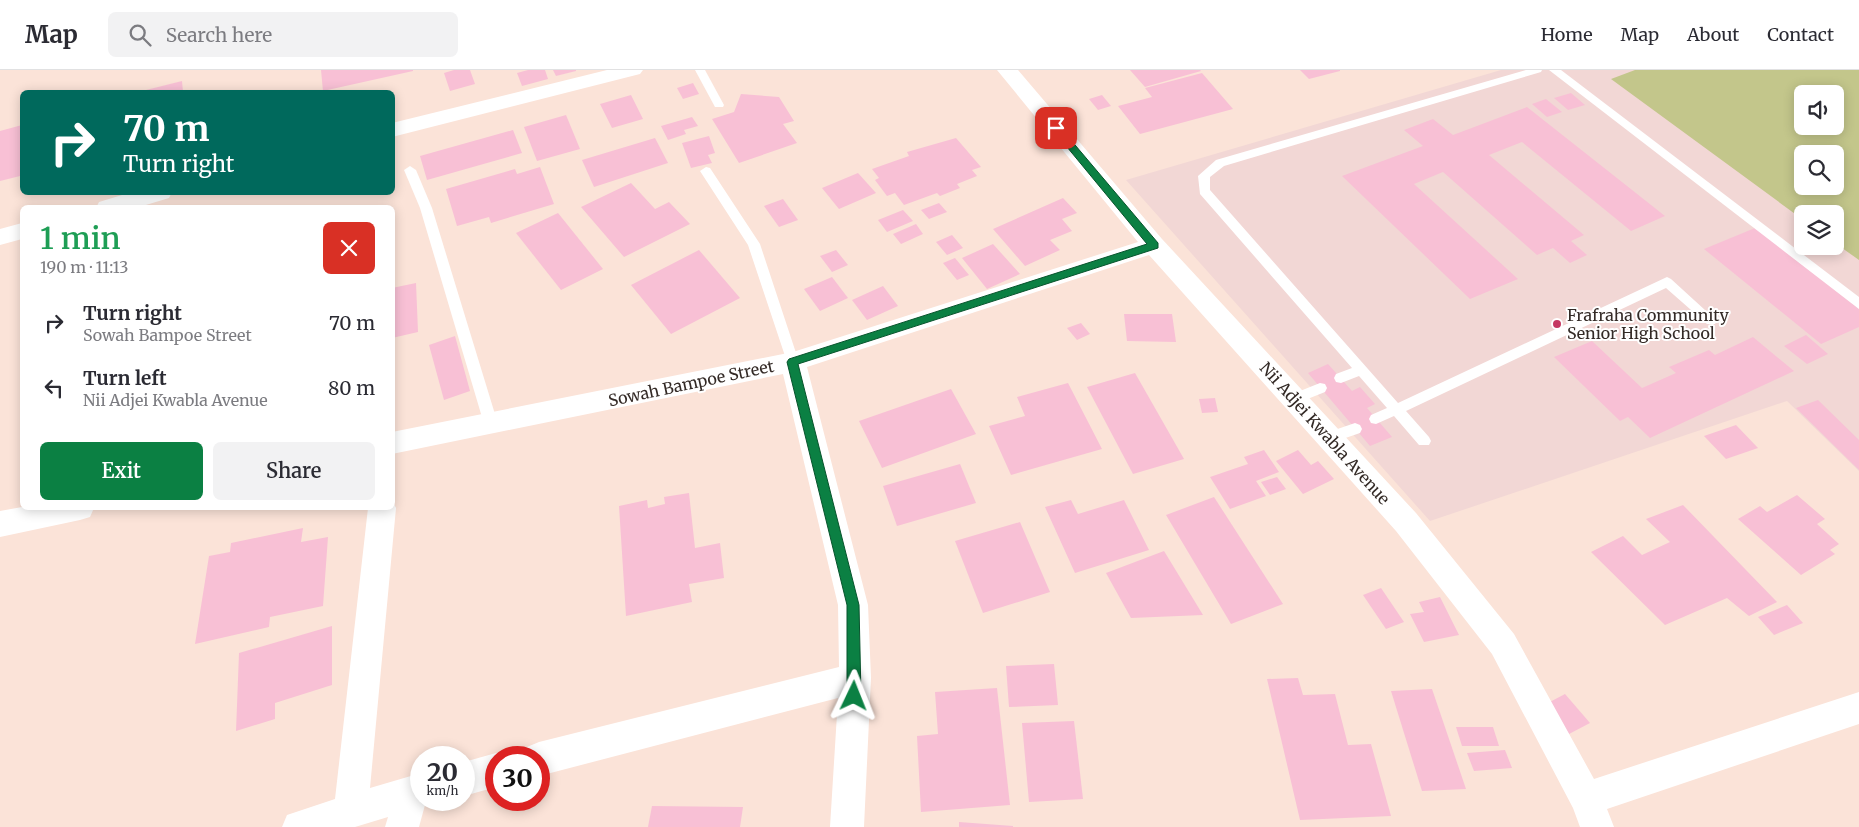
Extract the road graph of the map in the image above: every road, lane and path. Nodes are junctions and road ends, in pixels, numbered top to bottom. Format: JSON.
{"nodes":[{"id":1,"x":633,"y":70,"type":"edge"},
{"id":2,"x":700,"y":70,"type":"edge"},
{"id":3,"x":1007,"y":70,"type":"edge"},
{"id":4,"x":1537,"y":70,"type":"edge"},
{"id":5,"x":1554,"y":70,"type":"edge"},
{"id":6,"x":719,"y":106,"type":"dead end"},
{"id":7,"x":395,"y":129,"type":"edge"},
{"id":8,"x":410,"y":170,"type":"dead end"},
{"id":9,"x":706,"y":171,"type":"dead end"},
{"id":10,"x":151,"y":195,"type":"edge"},
{"id":11,"x":117,"y":205,"type":"edge"},
{"id":12,"x":20,"y":232,"type":"edge"},
{"id":13,"x":0,"y":237,"type":"edge"},
{"id":14,"x":1154,"y":245,"type":"junction"},
{"id":15,"x":1859,"y":304,"type":"edge"},
{"id":16,"x":1711,"y":321,"type":"dead end"},
{"id":17,"x":792,"y":362,"type":"junction"},
{"id":18,"x":1361,"y":370,"type":"junction"},
{"id":19,"x":1341,"y":378,"type":"dead end"},
{"id":20,"x":1320,"y":388,"type":"dead end"},
{"id":21,"x":1295,"y":399,"type":"junction"},
{"id":22,"x":1397,"y":410,"type":"junction"},
{"id":23,"x":1376,"y":419,"type":"dead end"},
{"id":24,"x":491,"y":424,"type":"junction"},
{"id":25,"x":1355,"y":429,"type":"dead end"},
{"id":26,"x":1328,"y":438,"type":"junction"},
{"id":27,"x":1424,"y":441,"type":"dead end"},
{"id":28,"x":395,"y":442,"type":"edge"},
{"id":29,"x":70,"y":510,"type":"edge"},
{"id":30,"x":382,"y":510,"type":"edge"},
{"id":31,"x":0,"y":524,"type":"edge"},
{"id":32,"x":855,"y":678,"type":"junction"},
{"id":33,"x":1859,"y":708,"type":"edge"},
{"id":34,"x":550,"y":756,"type":"edge"},
{"id":35,"x":410,"y":793,"type":"edge"},
{"id":36,"x":410,"y":806,"type":"edge"},
{"id":37,"x":352,"y":811,"type":"junction"},
{"id":38,"x":1592,"y":813,"type":"edge"},
{"id":39,"x":299,"y":827,"type":"edge"},
{"id":40,"x":402,"y":827,"type":"edge"},
{"id":41,"x":848,"y":827,"type":"edge"}],
"edges":[{"from":1,"to":7,"type":"street"},
{"from":2,"to":6,"type":"lane"},
{"from":3,"to":14,"type":"street","name":"Nii Adjei Kwabla Avenue"},
{"from":4,"to":18,"type":"lane"},
{"from":5,"to":15,"type":"lane"},
{"from":8,"to":24,"type":"lane"},
{"from":9,"to":17,"type":"lane"},
{"from":10,"to":11,"type":"street"},
{"from":12,"to":13,"type":"street"},
{"from":14,"to":17,"type":"street","name":"Sowah Bampoe Street"},
{"from":14,"to":21,"type":"street","name":"Nii Adjei Kwabla Avenue"},
{"from":16,"to":22,"type":"lane"},
{"from":17,"to":24,"type":"street","name":"Sowah Bampoe Street"},
{"from":17,"to":32,"type":"street"},
{"from":18,"to":19,"type":"lane"},
{"from":18,"to":22,"type":"lane"},
{"from":20,"to":21,"type":"lane"},
{"from":21,"to":26,"type":"street","name":"Nii Adjei Kwabla Avenue"},
{"from":22,"to":23,"type":"lane"},
{"from":22,"to":27,"type":"lane"},
{"from":24,"to":28,"type":"street","name":"Sowah Bampoe Street"},
{"from":25,"to":26,"type":"lane"},
{"from":26,"to":38,"type":"street","name":"Nii Adjei Kwabla Avenue"},
{"from":29,"to":31,"type":"street"},
{"from":30,"to":37,"type":"street"},
{"from":32,"to":34,"type":"street"},
{"from":32,"to":41,"type":"street"},
{"from":33,"to":38,"type":"street"},
{"from":35,"to":37,"type":"street"},
{"from":36,"to":40,"type":"street"},
{"from":37,"to":39,"type":"street"}]}
